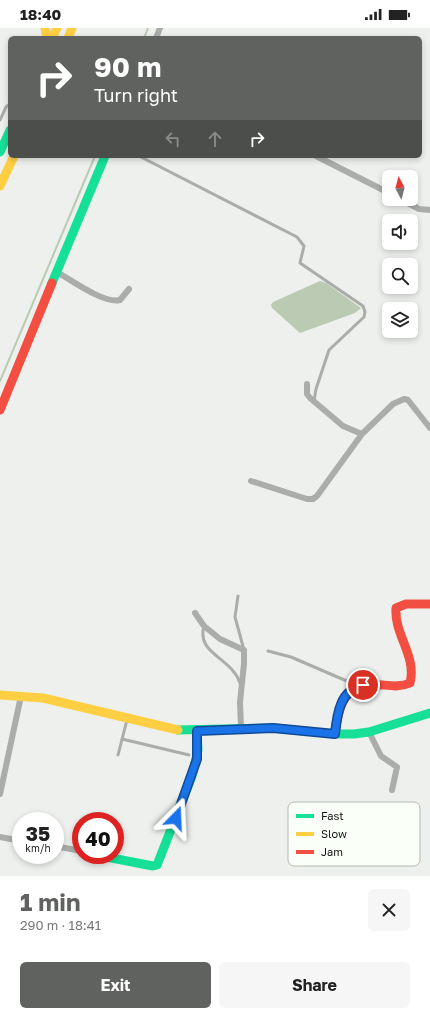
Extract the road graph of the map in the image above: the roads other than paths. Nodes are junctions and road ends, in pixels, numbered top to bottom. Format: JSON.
{"nodes":[{"id":1,"x":8,"y":106,"type":"edge"},
{"id":2,"x":0,"y":120,"type":"edge"},
{"id":3,"x":2,"y":140,"type":"edge"},
{"id":4,"x":0,"y":152,"type":"edge"},
{"id":5,"x":13,"y":158,"type":"edge"},
{"id":6,"x":104,"y":158,"type":"edge"},
{"id":7,"x":143,"y":158,"type":"edge"},
{"id":8,"x":320,"y":158,"type":"edge"},
{"id":9,"x":0,"y":186,"type":"edge"},
{"id":10,"x":382,"y":189,"type":"edge"},
{"id":11,"x":413,"y":206,"type":"edge"},
{"id":12,"x":430,"y":210,"type":"edge"},
{"id":13,"x":57,"y":272,"type":"junction"},
{"id":14,"x":129,"y":289,"type":"dead end"},
{"id":15,"x":307,"y":384,"type":"dead end"},
{"id":16,"x":314,"y":401,"type":"junction"},
{"id":17,"x":0,"y":410,"type":"edge"},
{"id":18,"x":430,"y":428,"type":"edge"},
{"id":19,"x":362,"y":434,"type":"junction"},
{"id":20,"x":251,"y":481,"type":"dead end"},
{"id":21,"x":238,"y":596,"type":"dead end"},
{"id":22,"x":430,"y":604,"type":"edge"},
{"id":23,"x":195,"y":613,"type":"dead end"},
{"id":24,"x":204,"y":626,"type":"junction"},
{"id":25,"x":244,"y":650,"type":"junction"},
{"id":26,"x":268,"y":651,"type":"dead end"},
{"id":27,"x":242,"y":686,"type":"junction"},
{"id":28,"x":358,"y":686,"type":"junction"},
{"id":29,"x":0,"y":695,"type":"edge"},
{"id":30,"x":21,"y":696,"type":"junction"},
{"id":31,"x":430,"y":713,"type":"edge"},
{"id":32,"x":128,"y":718,"type":"junction"},
{"id":33,"x":241,"y":728,"type":"junction"},
{"id":34,"x":197,"y":731,"type":"junction"},
{"id":35,"x":369,"y":732,"type":"junction"},
{"id":36,"x":335,"y":734,"type":"junction"},
{"id":37,"x":122,"y":739,"type":"junction"},
{"id":38,"x":118,"y":755,"type":"dead end"},
{"id":39,"x":189,"y":755,"type":"dead end"},
{"id":40,"x":392,"y":790,"type":"dead end"},
{"id":41,"x":0,"y":794,"type":"edge"},
{"id":42,"x":0,"y":837,"type":"edge"},
{"id":43,"x":12,"y":839,"type":"edge"},
{"id":44,"x":124,"y":860,"type":"edge"}],
"edges":[{"from":1,"to":2,"type":"lane"},
{"from":3,"to":4,"type":"main road"},
{"from":5,"to":9,"type":"main road"},
{"from":6,"to":13,"type":"main road"},
{"from":7,"to":16,"type":"lane"},
{"from":8,"to":10,"type":"street"},
{"from":11,"to":12,"type":"street"},
{"from":13,"to":14,"type":"street"},
{"from":13,"to":17,"type":"main road"},
{"from":15,"to":16,"type":"street"},
{"from":16,"to":19,"type":"street"},
{"from":18,"to":19,"type":"street"},
{"from":19,"to":20,"type":"street"},
{"from":21,"to":25,"type":"lane"},
{"from":22,"to":28,"type":"main road"},
{"from":23,"to":24,"type":"street"},
{"from":24,"to":25,"type":"street"},
{"from":24,"to":27,"type":"lane"},
{"from":25,"to":27,"type":"street"},
{"from":26,"to":28,"type":"lane"},
{"from":27,"to":33,"type":"street"},
{"from":28,"to":36,"type":"main road"},
{"from":29,"to":30,"type":"main road"},
{"from":30,"to":32,"type":"main road"},
{"from":30,"to":41,"type":"street"},
{"from":31,"to":35,"type":"main road"},
{"from":32,"to":34,"type":"main road"},
{"from":32,"to":37,"type":"lane"},
{"from":33,"to":34,"type":"main road"},
{"from":33,"to":36,"type":"main road"},
{"from":34,"to":44,"type":"main road"},
{"from":35,"to":36,"type":"main road"},
{"from":35,"to":40,"type":"street"},
{"from":37,"to":38,"type":"lane"},
{"from":37,"to":39,"type":"lane"},
{"from":42,"to":43,"type":"street"}]}
